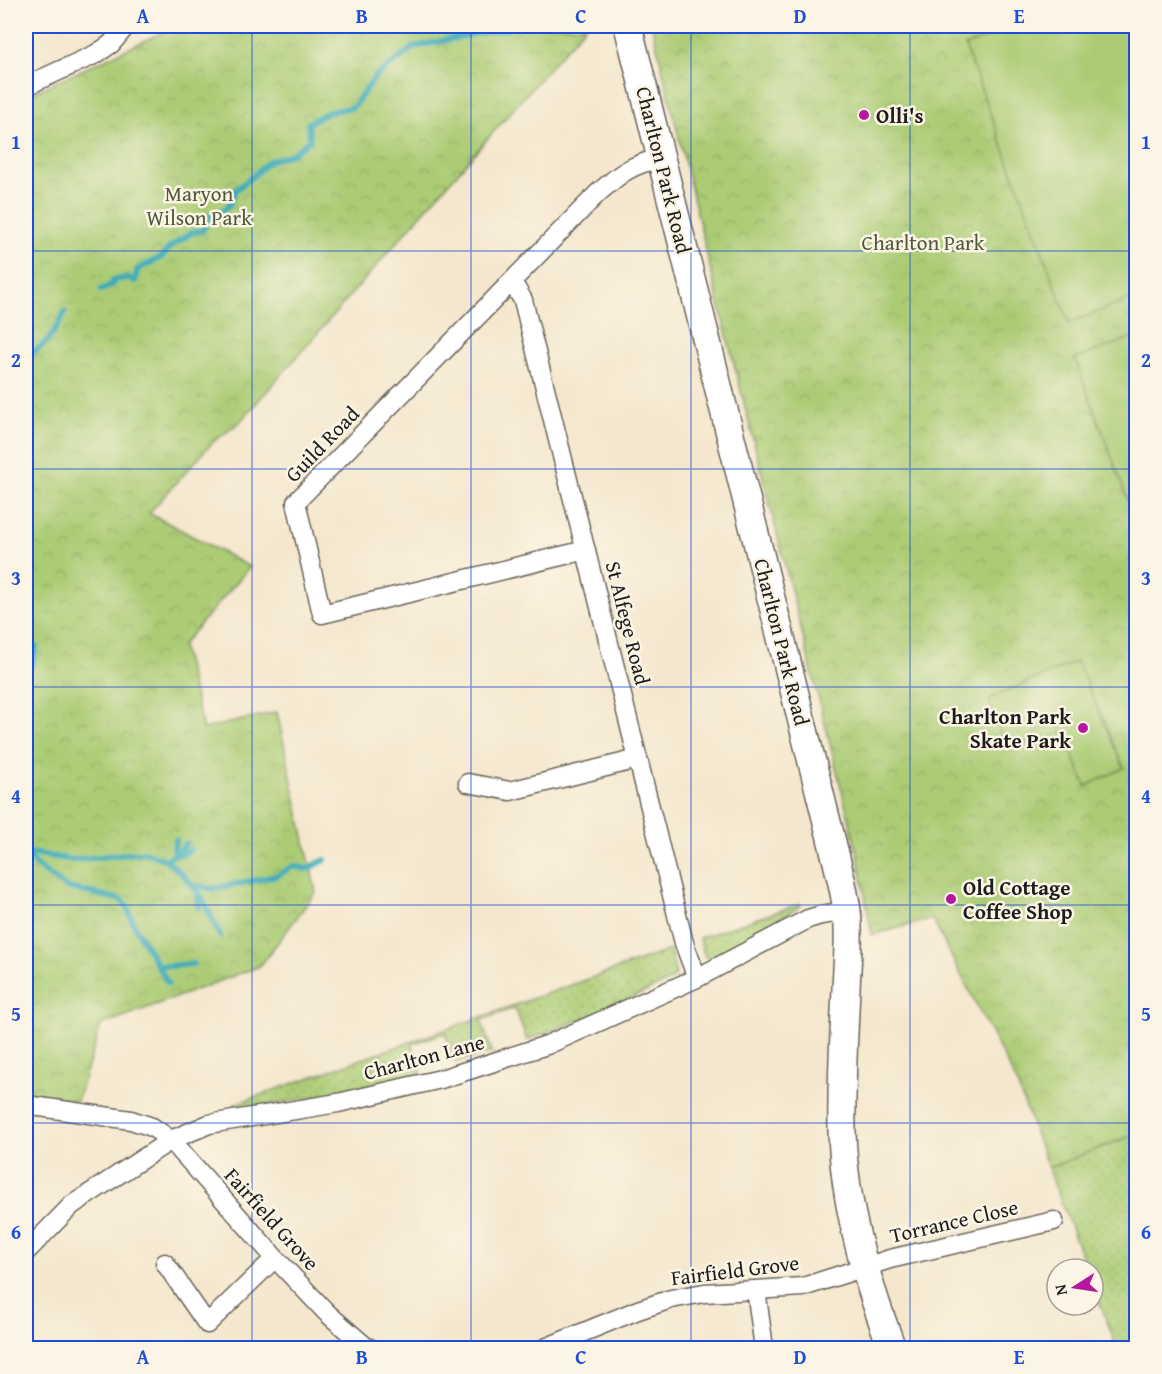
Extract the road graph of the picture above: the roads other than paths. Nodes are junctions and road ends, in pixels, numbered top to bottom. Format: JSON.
{"nodes":[{"id":1,"x":126,"y":26,"type":"edge"},
{"id":2,"x":628,"y":26,"type":"edge"},
{"id":3,"x":26,"y":86,"type":"edge"},
{"id":4,"x":660,"y":158,"type":"junction"},
{"id":5,"x":512,"y":282,"type":"junction"},
{"id":6,"x":586,"y":550,"type":"junction"},
{"id":7,"x":638,"y":759,"type":"junction"},
{"id":8,"x":468,"y":783,"type":"dead end"},
{"id":9,"x":847,"y":910,"type":"junction"},
{"id":10,"x":697,"y":978,"type":"junction"},
{"id":11,"x":26,"y":1105,"type":"edge"},
{"id":12,"x":171,"y":1140,"type":"junction"},
{"id":13,"x":1054,"y":1221,"type":"dead end"},
{"id":14,"x":26,"y":1252,"type":"edge"},
{"id":15,"x":275,"y":1258,"type":"junction"},
{"id":16,"x":165,"y":1263,"type":"dead end"},
{"id":17,"x":864,"y":1267,"type":"junction"},
{"id":18,"x":756,"y":1290,"type":"junction"},
{"id":19,"x":370,"y":1348,"type":"edge"},
{"id":20,"x":545,"y":1348,"type":"edge"},
{"id":21,"x":764,"y":1348,"type":"edge"},
{"id":22,"x":892,"y":1348,"type":"edge"}],
"edges":[{"from":1,"to":3,"type":"street"},
{"from":2,"to":4,"type":"main road","name":"Charlton Park Road"},
{"from":4,"to":5,"type":"street","name":"Guild Road"},
{"from":4,"to":9,"type":"main road","name":"Charlton Park Road"},
{"from":5,"to":6,"type":"street","name":"St Alfege Road"},
{"from":5,"to":6,"type":"street","name":"Guild Road"},
{"from":6,"to":7,"type":"street","name":"St Alfege Road"},
{"from":7,"to":8,"type":"street"},
{"from":7,"to":10,"type":"street","name":"St Alfege Road"},
{"from":9,"to":10,"type":"street","name":"Charlton Lane"},
{"from":9,"to":17,"type":"main road","name":"Charlton Park Road"},
{"from":10,"to":12,"type":"street","name":"Charlton Lane"},
{"from":11,"to":12,"type":"street","name":"Fairfield Grove"},
{"from":12,"to":14,"type":"street","name":"Charlton Lane"},
{"from":12,"to":15,"type":"street","name":"Fairfield Grove"},
{"from":13,"to":17,"type":"street","name":"Torrance Close"},
{"from":15,"to":16,"type":"street"},
{"from":15,"to":19,"type":"street","name":"Fairfield Grove"},
{"from":17,"to":18,"type":"street","name":"Fairfield Grove"},
{"from":17,"to":22,"type":"main road","name":"Charlton Park Road"},
{"from":18,"to":20,"type":"street","name":"Fairfield Grove"},
{"from":18,"to":21,"type":"street"}]}
